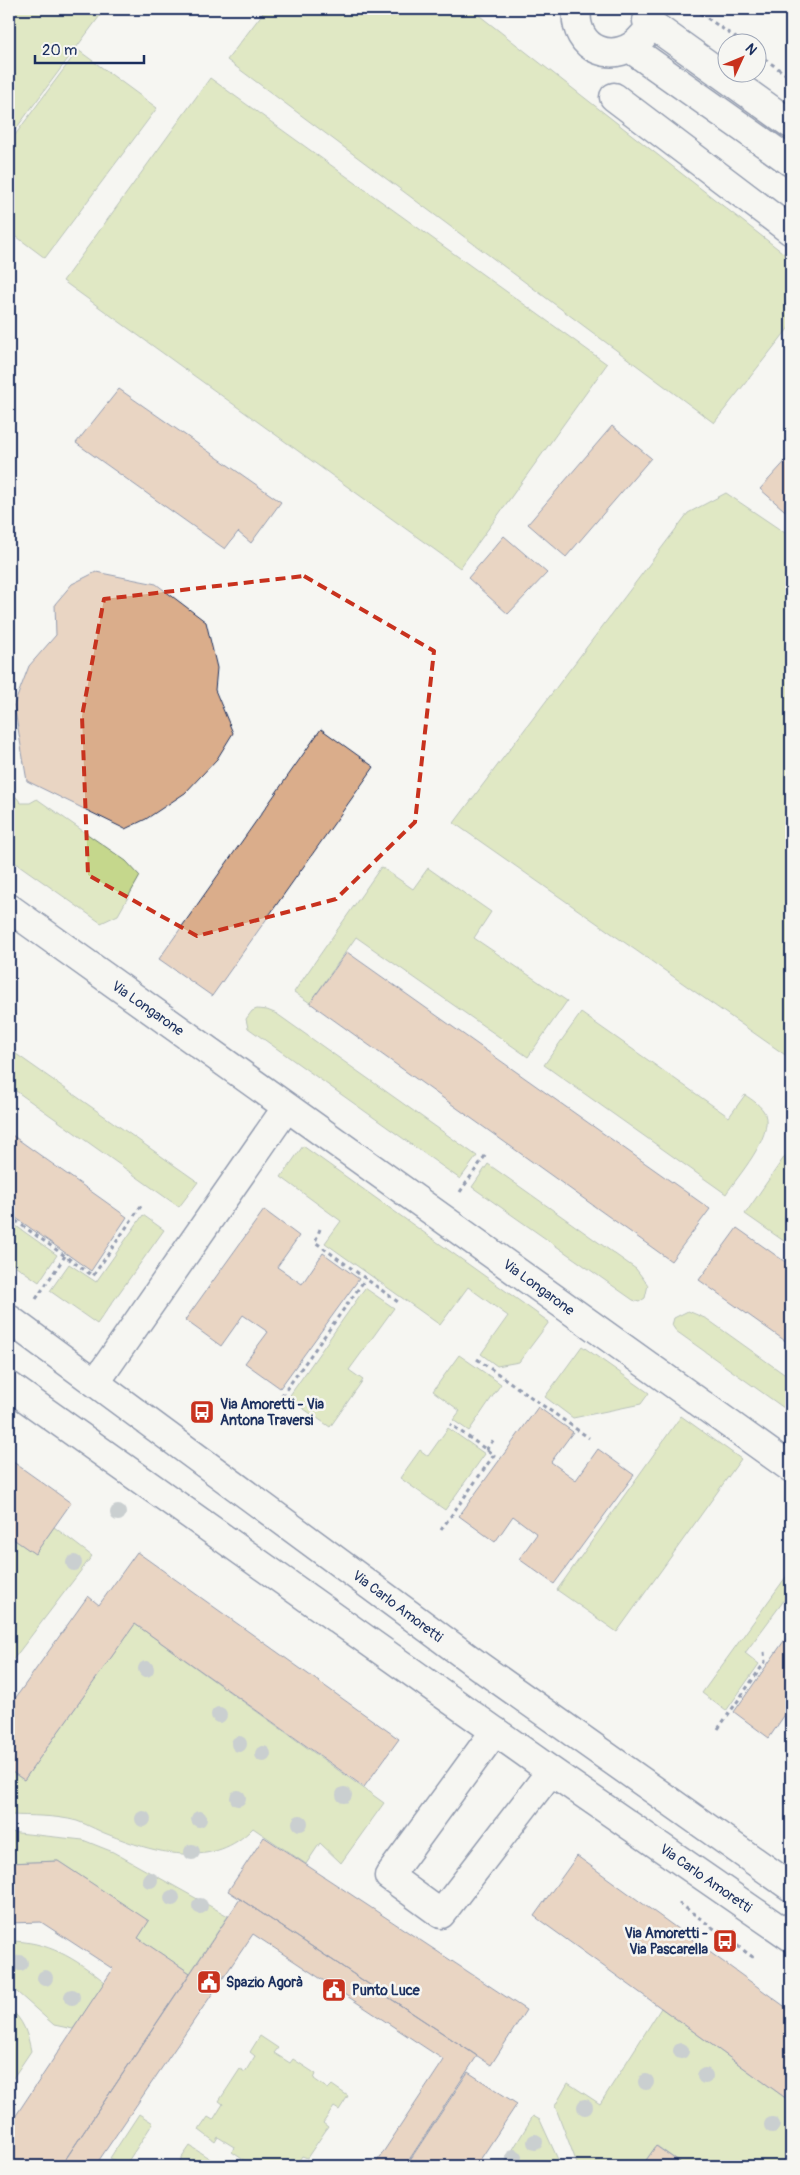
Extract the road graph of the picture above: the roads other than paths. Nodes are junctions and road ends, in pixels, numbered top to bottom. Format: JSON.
{"nodes":[{"id":1,"x":577,"y":9,"type":"edge"},
{"id":2,"x":647,"y":15,"type":"edge"},
{"id":3,"x":630,"y":48,"type":"junction"},
{"id":4,"x":614,"y":97,"type":"dead end"},
{"id":5,"x":791,"y":124,"type":"edge"},
{"id":6,"x":791,"y":162,"type":"edge"},
{"id":7,"x":791,"y":231,"type":"edge"},
{"id":8,"x":9,"y":908,"type":"edge"},
{"id":9,"x":287,"y":1107,"type":"junction"},
{"id":10,"x":9,"y":1319,"type":"edge"},
{"id":11,"x":96,"y":1382,"type":"junction"},
{"id":12,"x":9,"y":1386,"type":"edge"},
{"id":13,"x":791,"y":1468,"type":"edge"},
{"id":14,"x":495,"y":1731,"type":"junction"},
{"id":15,"x":551,"y":1771,"type":"junction"},
{"id":16,"x":791,"y":1887,"type":"edge"},
{"id":17,"x":791,"y":1937,"type":"edge"}],
"edges":[{"from":1,"to":3,"type":"street"},
{"from":2,"to":3,"type":"street"},
{"from":2,"to":5,"type":"street"},
{"from":3,"to":6,"type":"street"},
{"from":4,"to":7,"type":"street"},
{"from":8,"to":9,"type":"street","name":"Via Longarone"},
{"from":9,"to":11,"type":"street"},
{"from":9,"to":13,"type":"street","name":"Via Longarone"},
{"from":10,"to":11,"type":"street","name":"Via Carlo Amoretti"},
{"from":11,"to":16,"type":"street","name":"Via Carlo Amoretti"},
{"from":12,"to":14,"type":"street","name":"Via Carlo Amoretti"},
{"from":14,"to":15,"type":"street","name":"Via Carlo Amoretti"},
{"from":14,"to":15,"type":"street"},
{"from":15,"to":17,"type":"street","name":"Via Carlo Amoretti"}]}
